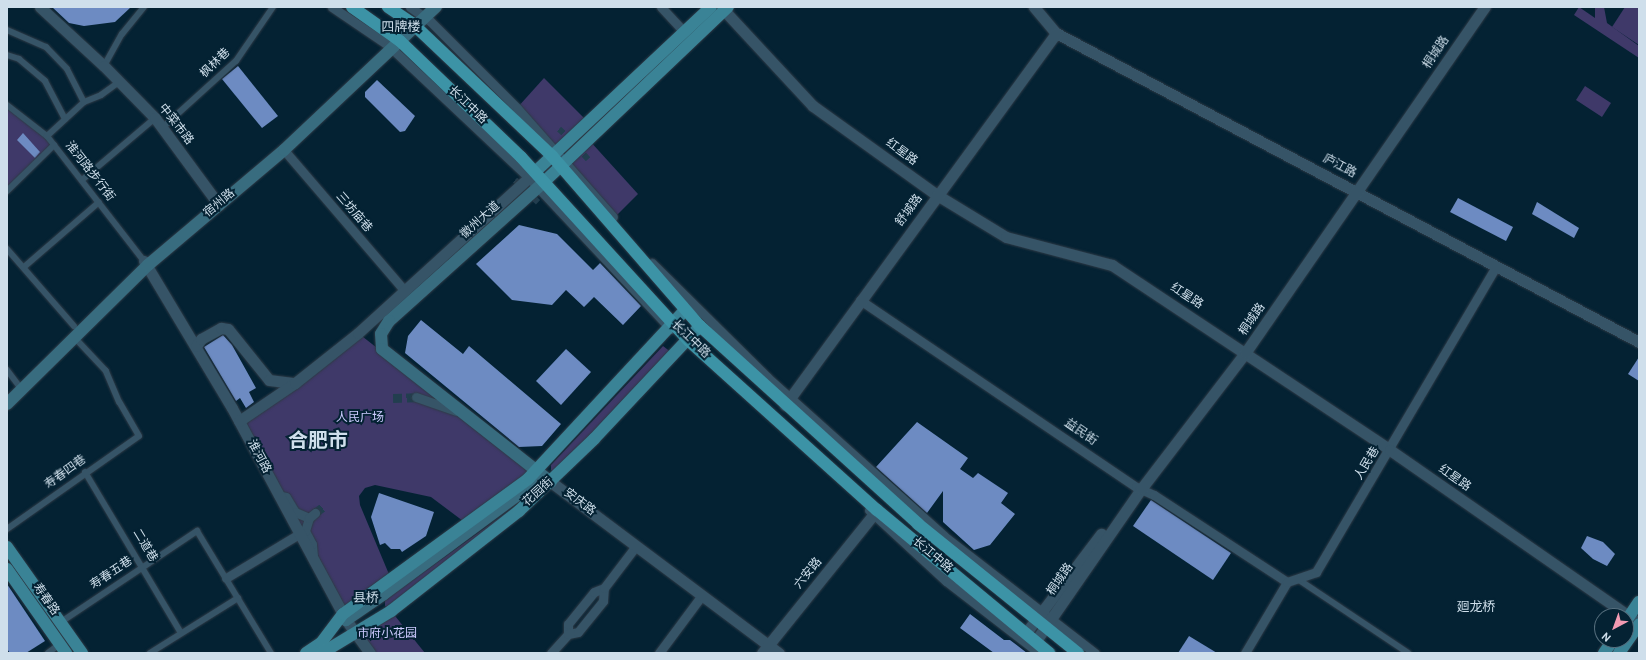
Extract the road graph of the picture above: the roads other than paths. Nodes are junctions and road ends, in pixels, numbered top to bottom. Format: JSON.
{"nodes":[{"id":1,"x":40,"y":7,"type":"edge"},
{"id":2,"x":144,"y":7,"type":"edge"},
{"id":3,"x":273,"y":7,"type":"edge"},
{"id":4,"x":332,"y":7,"type":"edge"},
{"id":5,"x":352,"y":7,"type":"edge"},
{"id":6,"x":388,"y":7,"type":"edge"},
{"id":7,"x":410,"y":7,"type":"edge"},
{"id":8,"x":436,"y":7,"type":"edge"},
{"id":9,"x":661,"y":7,"type":"edge"},
{"id":10,"x":711,"y":7,"type":"edge"},
{"id":11,"x":1034,"y":7,"type":"edge"},
{"id":12,"x":1478,"y":7,"type":"edge"},
{"id":13,"x":1485,"y":7,"type":"edge"},
{"id":14,"x":724,"y":8,"type":"edge"},
{"id":15,"x":425,"y":13,"type":"edge"},
{"id":16,"x":414,"y":25,"type":"junction"},
{"id":17,"x":7,"y":30,"type":"edge"},
{"id":18,"x":684,"y":32,"type":"junction"},
{"id":19,"x":1056,"y":33,"type":"junction"},
{"id":20,"x":394,"y":43,"type":"junction"},
{"id":21,"x":7,"y":55,"type":"edge"},
{"id":22,"x":104,"y":66,"type":"junction"},
{"id":23,"x":119,"y":82,"type":"junction"},
{"id":24,"x":84,"y":102,"type":"junction"},
{"id":25,"x":7,"y":105,"type":"edge"},
{"id":26,"x":155,"y":118,"type":"junction"},
{"id":27,"x":65,"y":119,"type":"junction"},
{"id":28,"x":162,"y":128,"type":"junction"},
{"id":29,"x":48,"y":136,"type":"junction"},
{"id":30,"x":54,"y":145,"type":"junction"},
{"id":31,"x":284,"y":150,"type":"junction"},
{"id":32,"x":555,"y":153,"type":"junction"},
{"id":33,"x":563,"y":164,"type":"junction"},
{"id":34,"x":532,"y":175,"type":"junction"},
{"id":35,"x":82,"y":180,"type":"junction"},
{"id":36,"x":542,"y":185,"type":"junction"},
{"id":37,"x":7,"y":191,"type":"edge"},
{"id":38,"x":1357,"y":191,"type":"junction"},
{"id":39,"x":937,"y":195,"type":"junction"},
{"id":40,"x":98,"y":202,"type":"junction"},
{"id":41,"x":217,"y":202,"type":"junction"},
{"id":42,"x":7,"y":249,"type":"edge"},
{"id":43,"x":146,"y":263,"type":"junction"},
{"id":44,"x":24,"y":267,"type":"junction"},
{"id":45,"x":1495,"y":268,"type":"junction"},
{"id":46,"x":405,"y":291,"type":"junction"},
{"id":47,"x":860,"y":300,"type":"junction"},
{"id":48,"x":684,"y":311,"type":"junction"},
{"id":49,"x":671,"y":326,"type":"junction"},
{"id":50,"x":700,"y":326,"type":"junction"},
{"id":51,"x":74,"y":331,"type":"junction"},
{"id":52,"x":686,"y":341,"type":"junction"},
{"id":53,"x":1639,"y":342,"type":"edge"},
{"id":54,"x":196,"y":346,"type":"junction"},
{"id":55,"x":382,"y":349,"type":"joint"},
{"id":56,"x":1243,"y":352,"type":"junction"},
{"id":57,"x":7,"y":370,"type":"edge"},
{"id":58,"x":295,"y":383,"type":"junction"},
{"id":59,"x":20,"y":388,"type":"junction"},
{"id":60,"x":7,"y":396,"type":"edge"},
{"id":61,"x":416,"y":397,"type":"tunnel mouth"},
{"id":62,"x":787,"y":401,"type":"junction"},
{"id":63,"x":7,"y":404,"type":"edge"},
{"id":64,"x":461,"y":414,"type":"junction"},
{"id":65,"x":239,"y":420,"type":"junction"},
{"id":66,"x":1390,"y":450,"type":"junction"},
{"id":67,"x":85,"y":472,"type":"junction"},
{"id":68,"x":535,"y":472,"type":"junction"},
{"id":69,"x":551,"y":482,"type":"junction"},
{"id":70,"x":1139,"y":488,"type":"junction"},
{"id":71,"x":278,"y":496,"type":"junction"},
{"id":72,"x":877,"y":515,"type":"junction"},
{"id":73,"x":7,"y":529,"type":"edge"},
{"id":74,"x":299,"y":534,"type":"junction"},
{"id":75,"x":636,"y":546,"type":"junction"},
{"id":76,"x":7,"y":547,"type":"edge"},
{"id":77,"x":144,"y":566,"type":"junction"},
{"id":78,"x":7,"y":569,"type":"edge"},
{"id":79,"x":320,"y":574,"type":"junction"},
{"id":80,"x":226,"y":578,"type":"junction"},
{"id":81,"x":1299,"y":580,"type":"junction"},
{"id":82,"x":1287,"y":582,"type":"junction"},
{"id":83,"x":702,"y":595,"type":"junction"},
{"id":84,"x":238,"y":598,"type":"junction"},
{"id":85,"x":1639,"y":602,"type":"edge"},
{"id":86,"x":1615,"y":608,"type":"edge"},
{"id":87,"x":345,"y":617,"type":"junction"},
{"id":88,"x":1634,"y":618,"type":"edge"},
{"id":89,"x":1043,"y":620,"type":"junction"},
{"id":90,"x":61,"y":622,"type":"junction"},
{"id":91,"x":182,"y":633,"type":"junction"},
{"id":92,"x":354,"y":633,"type":"junction"},
{"id":93,"x":1025,"y":634,"type":"junction"},
{"id":94,"x":1037,"y":648,"type":"edge"},
{"id":95,"x":63,"y":649,"type":"edge"},
{"id":96,"x":771,"y":651,"type":"edge"},
{"id":97,"x":48,"y":653,"type":"edge"},
{"id":98,"x":82,"y":653,"type":"edge"},
{"id":99,"x":150,"y":653,"type":"edge"},
{"id":100,"x":271,"y":653,"type":"edge"},
{"id":101,"x":306,"y":653,"type":"edge"},
{"id":102,"x":322,"y":653,"type":"edge"},
{"id":103,"x":370,"y":653,"type":"edge"},
{"id":104,"x":552,"y":653,"type":"edge"},
{"id":105,"x":659,"y":653,"type":"edge"},
{"id":106,"x":1049,"y":653,"type":"edge"},
{"id":107,"x":1078,"y":653,"type":"edge"},
{"id":108,"x":1095,"y":653,"type":"edge"},
{"id":109,"x":1246,"y":653,"type":"edge"},
{"id":110,"x":1408,"y":653,"type":"edge"}],
"edges":[{"from":1,"to":22,"type":"street","name":"中菜市路"},
{"from":2,"to":22,"type":"street"},
{"from":3,"to":28,"type":"street","name":"枫林巷"},
{"from":4,"to":20,"type":"street"},
{"from":5,"to":20,"type":"highway","name":"长江中路"},
{"from":6,"to":16,"type":"highway","name":"长江中路"},
{"from":7,"to":15,"type":"street"},
{"from":8,"to":15,"type":"main road","name":"宿州路"},
{"from":9,"to":18,"type":"street"},
{"from":10,"to":18,"type":"main road","name":"徽州大道"},
{"from":11,"to":19,"type":"street","name":"庐江路"},
{"from":12,"to":38,"type":"street","name":"桐城路"},
{"from":13,"to":38,"type":"street","name":"桐城路"},
{"from":14,"to":33,"type":"main road","name":"徽州大道"},
{"from":14,"to":39,"type":"street","name":"红星路"},
{"from":15,"to":16,"type":"main road","name":"宿州路"},
{"from":15,"to":32,"type":"street"},
{"from":16,"to":20,"type":"main road","name":"宿州路"},
{"from":16,"to":32,"type":"highway","name":"长江中路"},
{"from":17,"to":24,"type":"street"},
{"from":18,"to":32,"type":"main road","name":"徽州大道"},
{"from":19,"to":38,"type":"street","name":"庐江路"},
{"from":19,"to":39,"type":"street","name":"舒城路"},
{"from":20,"to":31,"type":"main road","name":"宿州路"},
{"from":20,"to":34,"type":"highway","name":"长江中路"},
{"from":20,"to":41,"type":"main road","name":"宿州路"},
{"from":21,"to":27,"type":"street"},
{"from":22,"to":23,"type":"street","name":"中菜市路"},
{"from":23,"to":24,"type":"street"},
{"from":23,"to":26,"type":"street","name":"中菜市路"},
{"from":24,"to":27,"type":"street"},
{"from":25,"to":29,"type":"street","name":"淮河路步行街"},
{"from":26,"to":28,"type":"street","name":"中菜市路"},
{"from":26,"to":35,"type":"street"},
{"from":27,"to":29,"type":"street"},
{"from":28,"to":41,"type":"street","name":"中菜市路"},
{"from":29,"to":30,"type":"street","name":"淮河路步行街"},
{"from":30,"to":35,"type":"street","name":"淮河路步行街"},
{"from":30,"to":37,"type":"street"},
{"from":31,"to":41,"type":"main road","name":"宿州路"},
{"from":31,"to":46,"type":"street","name":"三坊庙巷"},
{"from":32,"to":33,"type":"highway","name":"长江中路"},
{"from":32,"to":34,"type":"main road","name":"徽州大道"},
{"from":33,"to":36,"type":"main road","name":"徽州大道"},
{"from":33,"to":48,"type":"highway","name":"长江中路"},
{"from":33,"to":62,"type":"street"},
{"from":34,"to":36,"type":"highway","name":"长江中路"},
{"from":34,"to":46,"type":"street","name":"徽州大道"},
{"from":35,"to":40,"type":"street","name":"淮河路步行街"},
{"from":36,"to":49,"type":"highway","name":"长江中路"},
{"from":36,"to":55,"type":"main road","name":"徽州大道"},
{"from":38,"to":45,"type":"street","name":"庐江路"},
{"from":38,"to":56,"type":"street","name":"桐城路"},
{"from":39,"to":47,"type":"street","name":"舒城路"},
{"from":39,"to":56,"type":"street","name":"红星路"},
{"from":40,"to":43,"type":"street","name":"淮河路步行街"},
{"from":40,"to":44,"type":"street"},
{"from":41,"to":43,"type":"main road","name":"宿州路"},
{"from":42,"to":44,"type":"street"},
{"from":43,"to":51,"type":"main road","name":"宿州路"},
{"from":43,"to":54,"type":"street","name":"淮河路"},
{"from":44,"to":51,"type":"street"},
{"from":45,"to":53,"type":"street","name":"庐江路"},
{"from":45,"to":66,"type":"street","name":"人民巷"},
{"from":46,"to":58,"type":"street","name":"徽州大道"},
{"from":47,"to":62,"type":"street","name":"舒城路"},
{"from":47,"to":70,"type":"street","name":"益民街"},
{"from":48,"to":49,"type":"main road","name":"花园街"},
{"from":48,"to":50,"type":"highway","name":"长江中路"},
{"from":49,"to":52,"type":"highway","name":"长江中路"},
{"from":49,"to":68,"type":"main road","name":"花园街"},
{"from":50,"to":52,"type":"main road","name":"花园街"},
{"from":50,"to":62,"type":"highway","name":"长江中路"},
{"from":51,"to":59,"type":"main road","name":"宿州路"},
{"from":51,"to":67,"type":"street","name":"寿春四巷"},
{"from":52,"to":69,"type":"main road","name":"花园街"},
{"from":52,"to":72,"type":"highway","name":"长江中路"},
{"from":54,"to":58,"type":"street"},
{"from":54,"to":65,"type":"street","name":"淮河路"},
{"from":55,"to":64,"type":"main road","name":"安庆路"},
{"from":56,"to":66,"type":"street","name":"红星路"},
{"from":56,"to":70,"type":"street","name":"桐城路"},
{"from":57,"to":59,"type":"street"},
{"from":58,"to":65,"type":"street","name":"徽州大道"},
{"from":59,"to":60,"type":"main road","name":"宿州路"},
{"from":59,"to":63,"type":"main road","name":"宿州路"},
{"from":61,"to":64,"type":"street"},
{"from":62,"to":89,"type":"highway","name":"长江中路"},
{"from":64,"to":68,"type":"main road","name":"安庆路"},
{"from":65,"to":71,"type":"street","name":"淮河路"},
{"from":66,"to":81,"type":"street","name":"人民巷"},
{"from":66,"to":86,"type":"street","name":"红星路"},
{"from":67,"to":73,"type":"street","name":"寿春四巷"},
{"from":67,"to":77,"type":"street","name":"二道巷"},
{"from":68,"to":69,"type":"main road","name":"安庆路"},
{"from":68,"to":87,"type":"main road","name":"花园街"},
{"from":69,"to":75,"type":"street","name":"安庆路"},
{"from":69,"to":92,"type":"main road","name":"花园街"},
{"from":70,"to":82,"type":"street","name":"益民街"},
{"from":70,"to":89,"type":"street","name":"桐城路"},
{"from":71,"to":74,"type":"street","name":"淮河路"},
{"from":71,"to":79,"type":"street"},
{"from":72,"to":93,"type":"highway","name":"长江中路"},
{"from":72,"to":94,"type":"street"},
{"from":72,"to":96,"type":"street","name":"六安路"},
{"from":74,"to":79,"type":"street","name":"淮河路"},
{"from":74,"to":80,"type":"street"},
{"from":75,"to":83,"type":"street","name":"安庆路"},
{"from":75,"to":104,"type":"street"},
{"from":76,"to":90,"type":"main road","name":"寿春路"},
{"from":77,"to":80,"type":"street","name":"寿春五巷"},
{"from":77,"to":90,"type":"street","name":"寿春五巷"},
{"from":77,"to":91,"type":"street","name":"二道巷"},
{"from":78,"to":95,"type":"main road","name":"寿春路"},
{"from":79,"to":87,"type":"street","name":"淮河路"},
{"from":80,"to":84,"type":"street"},
{"from":81,"to":82,"type":"street","name":"人民巷"},
{"from":81,"to":110,"type":"street"},
{"from":82,"to":109,"type":"street"},
{"from":83,"to":96,"type":"street","name":"安庆路"},
{"from":83,"to":105,"type":"street"},
{"from":84,"to":91,"type":"street"},
{"from":84,"to":100,"type":"street"},
{"from":85,"to":88,"type":"main road"},
{"from":87,"to":92,"type":"street","name":"淮河路"},
{"from":87,"to":101,"type":"main road","name":"花园街"},
{"from":89,"to":93,"type":"street","name":"桐城路"},
{"from":89,"to":94,"type":"street","name":"桐城路"},
{"from":89,"to":107,"type":"highway","name":"长江中路"},
{"from":89,"to":108,"type":"street"},
{"from":90,"to":98,"type":"main road","name":"寿春路"},
{"from":91,"to":99,"type":"street"},
{"from":92,"to":102,"type":"main road","name":"花园街"},
{"from":92,"to":103,"type":"street","name":"淮河路"},
{"from":93,"to":94,"type":"highway","name":"长江中路"},
{"from":94,"to":106,"type":"highway","name":"长江中路"},
{"from":95,"to":97,"type":"street"}]}
